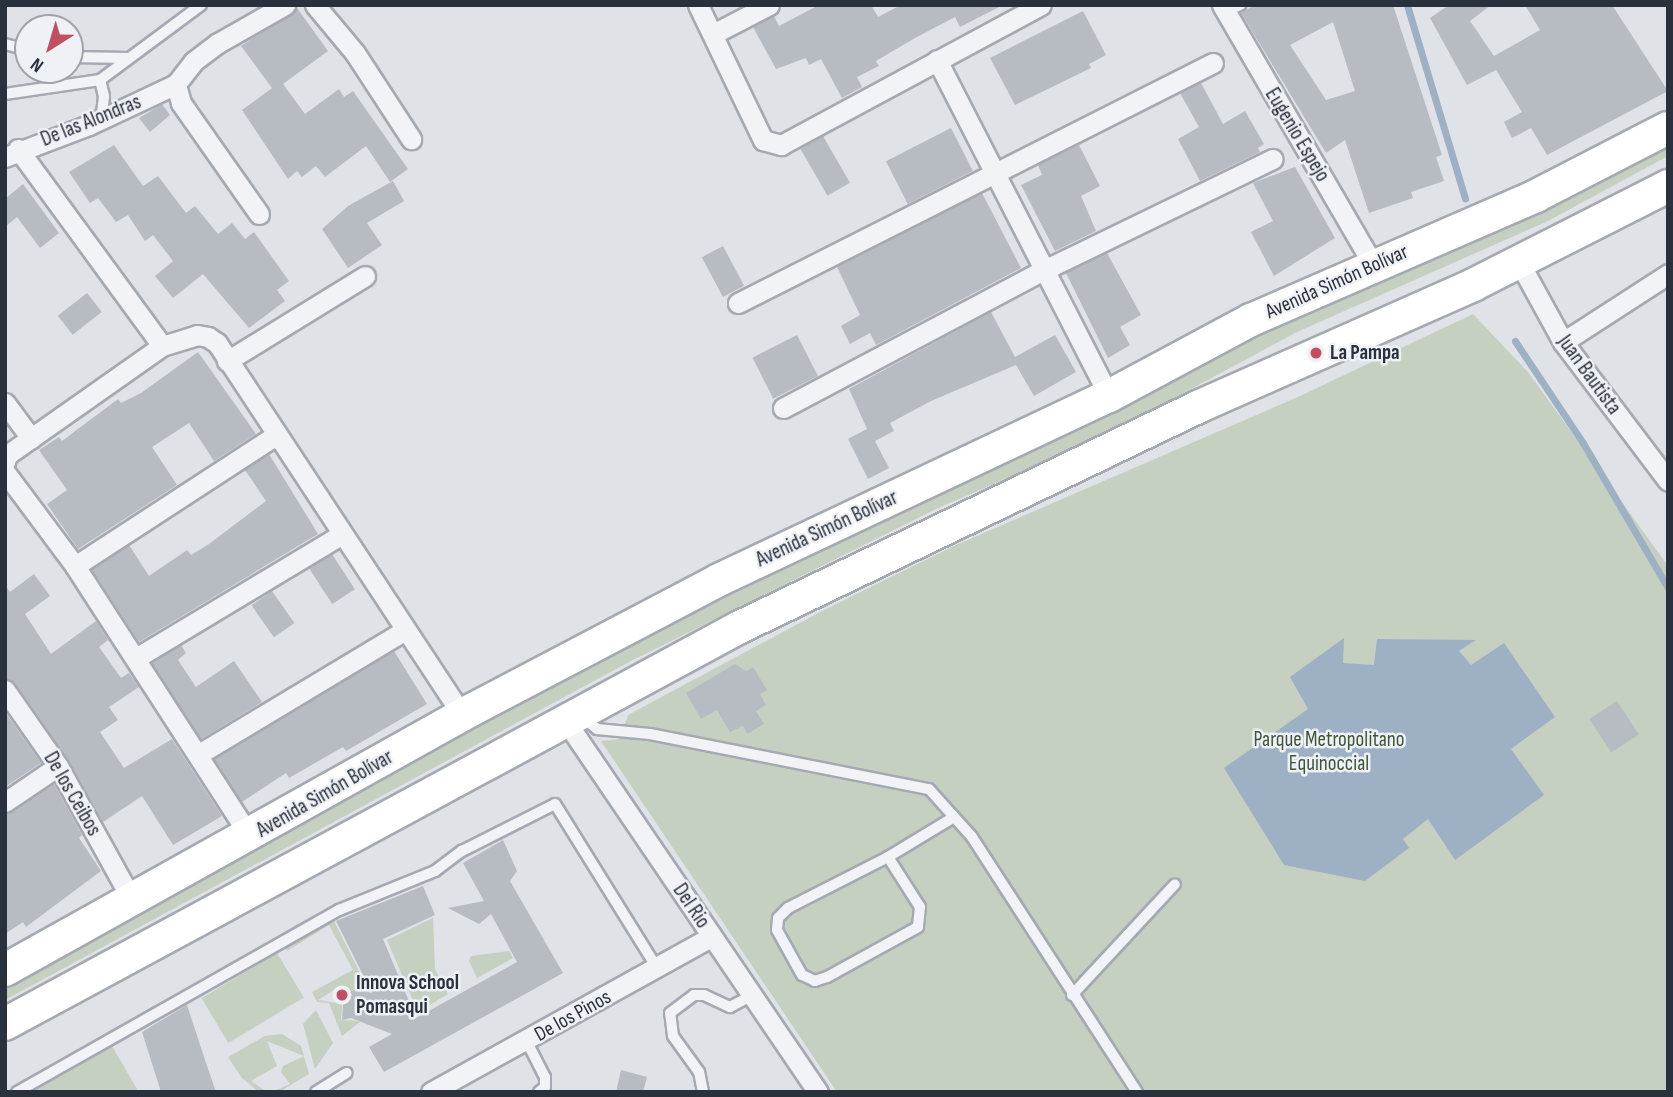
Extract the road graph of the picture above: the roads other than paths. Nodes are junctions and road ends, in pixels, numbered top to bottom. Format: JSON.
{"nodes":[{"id":1,"x":201,"y":5,"type":"edge"},
{"id":2,"x":285,"y":5,"type":"edge"},
{"id":3,"x":314,"y":5,"type":"edge"},
{"id":4,"x":698,"y":5,"type":"edge"},
{"id":5,"x":769,"y":5,"type":"edge"},
{"id":6,"x":1041,"y":5,"type":"edge"},
{"id":7,"x":1229,"y":7,"type":"edge"},
{"id":8,"x":713,"y":34,"type":"junction"},
{"id":9,"x":84,"y":57,"type":"edge"},
{"id":10,"x":130,"y":58,"type":"junction"},
{"id":11,"x":937,"y":60,"type":"junction"},
{"id":12,"x":1213,"y":63,"type":"dead end"},
{"id":13,"x":100,"y":80,"type":"junction"},
{"id":14,"x":176,"y":84,"type":"junction"},
{"id":15,"x":5,"y":94,"type":"edge"},
{"id":16,"x":89,"y":125,"type":"junction"},
{"id":17,"x":1668,"y":128,"type":"edge"},
{"id":18,"x":411,"y":139,"type":"dead end"},
{"id":19,"x":12,"y":153,"type":"edge"},
{"id":20,"x":1272,"y":159,"type":"dead end"},
{"id":21,"x":995,"y":174,"type":"junction"},
{"id":22,"x":1668,"y":186,"type":"edge"},
{"id":23,"x":259,"y":214,"type":"dead end"},
{"id":24,"x":1519,"y":262,"type":"junction"},
{"id":25,"x":1373,"y":264,"type":"junction"},
{"id":26,"x":1044,"y":270,"type":"junction"},
{"id":27,"x":1668,"y":274,"type":"edge"},
{"id":28,"x":365,"y":276,"type":"dead end"},
{"id":29,"x":738,"y":303,"type":"dead end"},
{"id":30,"x":1563,"y":342,"type":"junction"},
{"id":31,"x":162,"y":346,"type":"junction"},
{"id":32,"x":227,"y":361,"type":"junction"},
{"id":33,"x":1109,"y":396,"type":"junction"},
{"id":34,"x":5,"y":403,"type":"edge"},
{"id":35,"x":783,"y":408,"type":"dead end"},
{"id":36,"x":276,"y":435,"type":"junction"},
{"id":37,"x":31,"y":438,"type":"junction"},
{"id":38,"x":5,"y":462,"type":"edge"},
{"id":39,"x":5,"y":472,"type":"edge"},
{"id":40,"x":1668,"y":481,"type":"edge"},
{"id":41,"x":342,"y":534,"type":"junction"},
{"id":42,"x":75,"y":566,"type":"junction"},
{"id":43,"x":405,"y":630,"type":"junction"},
{"id":44,"x":136,"y":658,"type":"junction"},
{"id":45,"x":5,"y":690,"type":"edge"},
{"id":46,"x":462,"y":715,"type":"junction"},
{"id":47,"x":572,"y":716,"type":"junction"},
{"id":48,"x":199,"y":754,"type":"junction"},
{"id":49,"x":58,"y":766,"type":"junction"},
{"id":50,"x":5,"y":802,"type":"edge"},
{"id":51,"x":954,"y":817,"type":"junction"},
{"id":52,"x":250,"y":837,"type":"junction"},
{"id":53,"x":888,"y":857,"type":"junction"},
{"id":54,"x":1175,"y":884,"type":"dead end"},
{"id":55,"x":133,"y":902,"type":"junction"},
{"id":56,"x":712,"y":936,"type":"junction"},
{"id":57,"x":657,"y":968,"type":"junction"},
{"id":58,"x":5,"y":970,"type":"edge"},
{"id":59,"x":753,"y":995,"type":"junction"},
{"id":60,"x":1072,"y":995,"type":"junction"},
{"id":61,"x":5,"y":1024,"type":"edge"},
{"id":62,"x":527,"y":1042,"type":"junction"},
{"id":63,"x":346,"y":1073,"type":"dead end"},
{"id":64,"x":17,"y":1092,"type":"edge"},
{"id":65,"x":316,"y":1092,"type":"edge"},
{"id":66,"x":431,"y":1092,"type":"edge"},
{"id":67,"x":539,"y":1092,"type":"edge"},
{"id":68,"x":703,"y":1092,"type":"edge"},
{"id":69,"x":818,"y":1092,"type":"edge"},
{"id":70,"x":1137,"y":1092,"type":"edge"}],
"edges":[{"from":1,"to":10,"type":"lane"},
{"from":2,"to":14,"type":"street"},
{"from":3,"to":18,"type":"street"},
{"from":4,"to":8,"type":"street"},
{"from":5,"to":8,"type":"street"},
{"from":6,"to":11,"type":"street"},
{"from":7,"to":25,"type":"street","name":"Eugenio Espejo"},
{"from":8,"to":11,"type":"street"},
{"from":9,"to":10,"type":"lane"},
{"from":10,"to":13,"type":"lane"},
{"from":11,"to":21,"type":"street"},
{"from":12,"to":21,"type":"street"},
{"from":13,"to":15,"type":"lane"},
{"from":13,"to":16,"type":"lane"},
{"from":14,"to":16,"type":"street","name":"De las Alondras"},
{"from":14,"to":23,"type":"street"},
{"from":16,"to":19,"type":"street","name":"De las Alondras"},
{"from":17,"to":25,"type":"highway","name":"Avenida Simón Bolívar"},
{"from":19,"to":31,"type":"street"},
{"from":20,"to":26,"type":"street"},
{"from":21,"to":26,"type":"street"},
{"from":21,"to":29,"type":"street"},
{"from":22,"to":24,"type":"highway"},
{"from":24,"to":30,"type":"street","name":"Juan Bautista"},
{"from":24,"to":47,"type":"highway"},
{"from":25,"to":33,"type":"highway","name":"Avenida Simón Bolívar"},
{"from":26,"to":33,"type":"street"},
{"from":26,"to":35,"type":"street"},
{"from":27,"to":30,"type":"street"},
{"from":28,"to":32,"type":"street"},
{"from":30,"to":40,"type":"street","name":"Juan Bautista"},
{"from":31,"to":32,"type":"street"},
{"from":31,"to":37,"type":"street"},
{"from":32,"to":36,"type":"street"},
{"from":33,"to":46,"type":"highway","name":"Avenida Simón Bolívar"},
{"from":34,"to":37,"type":"street"},
{"from":36,"to":41,"type":"street"},
{"from":36,"to":42,"type":"street"},
{"from":37,"to":38,"type":"street"},
{"from":39,"to":42,"type":"street"},
{"from":41,"to":43,"type":"street"},
{"from":41,"to":44,"type":"street"},
{"from":42,"to":44,"type":"street"},
{"from":43,"to":46,"type":"street"},
{"from":43,"to":48,"type":"street"},
{"from":44,"to":48,"type":"street"},
{"from":45,"to":49,"type":"street","name":"De los Ceibos"},
{"from":46,"to":52,"type":"highway","name":"Avenida Simón Bolívar"},
{"from":47,"to":51,"type":"lane"},
{"from":47,"to":56,"type":"street","name":"Del Rio"},
{"from":47,"to":61,"type":"highway"},
{"from":48,"to":52,"type":"street"},
{"from":49,"to":50,"type":"street"},
{"from":49,"to":55,"type":"street","name":"De los Ceibos"},
{"from":51,"to":53,"type":"lane"},
{"from":51,"to":60,"type":"lane"},
{"from":52,"to":55,"type":"highway","name":"Avenida Simón Bolívar"},
{"from":53,"to":53,"type":"lane"},
{"from":54,"to":60,"type":"lane"},
{"from":55,"to":58,"type":"highway","name":"Avenida Simón Bolívar"},
{"from":56,"to":57,"type":"street","name":"De los Pinos"},
{"from":56,"to":59,"type":"street","name":"Del Rio"},
{"from":57,"to":62,"type":"street","name":"De los Pinos"},
{"from":57,"to":64,"type":"lane"},
{"from":59,"to":68,"type":"lane"},
{"from":59,"to":69,"type":"street","name":"Del Rio"},
{"from":60,"to":70,"type":"lane"},
{"from":62,"to":66,"type":"street","name":"De los Pinos"},
{"from":62,"to":67,"type":"lane"},
{"from":63,"to":65,"type":"lane"}]}
